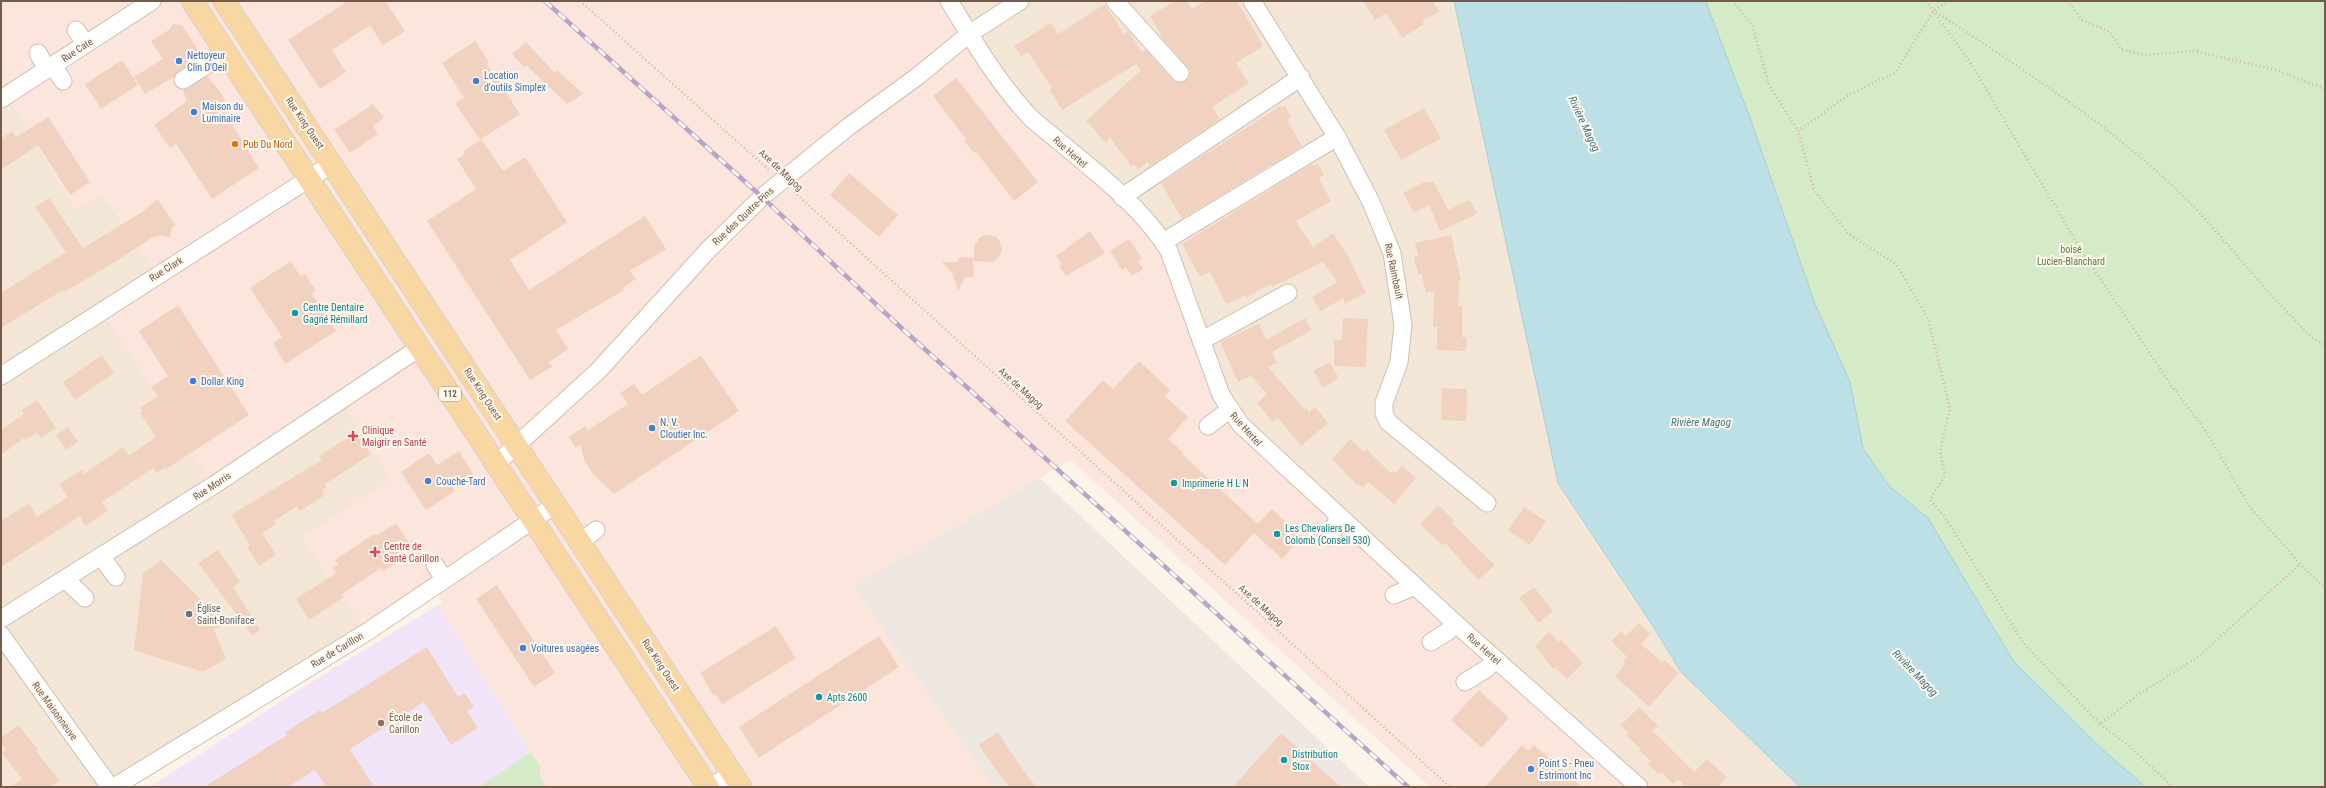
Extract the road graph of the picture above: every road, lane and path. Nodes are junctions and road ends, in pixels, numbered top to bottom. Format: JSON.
{"nodes":[{"id":1,"x":152,"y":1,"type":"edge"},
{"id":2,"x":192,"y":1,"type":"edge"},
{"id":3,"x":224,"y":1,"type":"edge"},
{"id":4,"x":580,"y":1,"type":"edge"},
{"id":5,"x":949,"y":1,"type":"edge"},
{"id":6,"x":1020,"y":1,"type":"edge"},
{"id":7,"x":1115,"y":1,"type":"edge"},
{"id":8,"x":1252,"y":1,"type":"edge"},
{"id":9,"x":1732,"y":1,"type":"edge"},
{"id":10,"x":1926,"y":1,"type":"edge"},
{"id":11,"x":1949,"y":1,"type":"edge"},
{"id":12,"x":2067,"y":1,"type":"edge"},
{"id":13,"x":1934,"y":10,"type":"junction"},
{"id":14,"x":76,"y":30,"type":"dead end"},
{"id":15,"x":968,"y":34,"type":"junction"},
{"id":16,"x":86,"y":44,"type":"junction"},
{"id":17,"x":38,"y":53,"type":"dead end"},
{"id":18,"x":225,"y":53,"type":"junction"},
{"id":19,"x":50,"y":67,"type":"junction"},
{"id":20,"x":1180,"y":73,"type":"dead end"},
{"id":21,"x":1301,"y":77,"type":"junction"},
{"id":22,"x":183,"y":80,"type":"dead end"},
{"id":23,"x":63,"y":81,"type":"dead end"},
{"id":24,"x":2325,"y":89,"type":"edge"},
{"id":25,"x":1,"y":99,"type":"edge"},
{"id":26,"x":1798,"y":131,"type":"junction"},
{"id":27,"x":1337,"y":137,"type":"junction"},
{"id":28,"x":332,"y":164,"type":"junction"},
{"id":29,"x":308,"y":179,"type":"junction"},
{"id":30,"x":781,"y":181,"type":"junction"},
{"id":31,"x":1122,"y":197,"type":"junction"},
{"id":32,"x":1163,"y":242,"type":"junction"},
{"id":33,"x":1288,"y":293,"type":"dead end"},
{"id":34,"x":1201,"y":341,"type":"junction"},
{"id":35,"x":2325,"y":345,"type":"edge"},
{"id":36,"x":419,"y":348,"type":"junction"},
{"id":37,"x":1,"y":376,"type":"edge"},
{"id":38,"x":1229,"y":410,"type":"junction"},
{"id":39,"x":1208,"y":426,"type":"dead end"},
{"id":40,"x":516,"y":445,"type":"junction"},
{"id":41,"x":496,"y":464,"type":"junction"},
{"id":42,"x":1487,"y":502,"type":"dead end"},
{"id":43,"x":555,"y":505,"type":"junction"},
{"id":44,"x":1338,"y":517,"type":"junction"},
{"id":45,"x":532,"y":519,"type":"junction"},
{"id":46,"x":1331,"y":538,"type":"dead end"},
{"id":47,"x":101,"y":556,"type":"junction"},
{"id":48,"x":2300,"y":564,"type":"junction"},
{"id":49,"x":435,"y":565,"type":"dead end"},
{"id":50,"x":116,"y":577,"type":"dead end"},
{"id":51,"x":65,"y":579,"type":"junction"},
{"id":52,"x":444,"y":580,"type":"junction"},
{"id":53,"x":1415,"y":586,"type":"junction"},
{"id":54,"x":2325,"y":588,"type":"edge"},
{"id":55,"x":1394,"y":595,"type":"dead end"},
{"id":56,"x":85,"y":598,"type":"dead end"},
{"id":57,"x":1,"y":619,"type":"edge"},
{"id":58,"x":1455,"y":623,"type":"junction"},
{"id":59,"x":1,"y":635,"type":"edge"},
{"id":60,"x":1432,"y":642,"type":"dead end"},
{"id":61,"x":1496,"y":660,"type":"junction"},
{"id":62,"x":1465,"y":682,"type":"dead end"},
{"id":63,"x":2100,"y":724,"type":"junction"},
{"id":64,"x":737,"y":780,"type":"edge"},
{"id":65,"x":110,"y":787,"type":"edge"},
{"id":66,"x":114,"y":787,"type":"edge"},
{"id":67,"x":709,"y":787,"type":"edge"},
{"id":68,"x":1450,"y":787,"type":"edge"},
{"id":69,"x":1639,"y":787,"type":"edge"},
{"id":70,"x":2173,"y":787,"type":"edge"}],
"edges":[{"from":1,"to":16,"type":"street","name":"Rue Cate"},
{"from":2,"to":18,"type":"main road","number":"112"},
{"from":3,"to":28,"type":"main road","name":"Rue King Ouest","number":"112"},
{"from":4,"to":30,"type":"path","name":"Axe de Magog"},
{"from":5,"to":15,"type":"street","name":"Rue Hertel"},
{"from":6,"to":15,"type":"street","name":"Rue des Quatre-Pins"},
{"from":7,"to":20,"type":"street"},
{"from":8,"to":21,"type":"street","name":"Rue Raimbault"},
{"from":9,"to":26,"type":"path"},
{"from":10,"to":13,"type":"path"},
{"from":11,"to":13,"type":"path"},
{"from":12,"to":24,"type":"path"},
{"from":13,"to":26,"type":"path"},
{"from":13,"to":35,"type":"path"},
{"from":13,"to":48,"type":"path"},
{"from":14,"to":16,"type":"street"},
{"from":15,"to":30,"type":"street","name":"Rue des Quatre-Pins"},
{"from":15,"to":31,"type":"street","name":"Rue Hertel"},
{"from":16,"to":19,"type":"street","name":"Rue Cate"},
{"from":17,"to":19,"type":"street"},
{"from":18,"to":22,"type":"street"},
{"from":18,"to":29,"type":"main road","number":"112"},
{"from":19,"to":23,"type":"street"},
{"from":19,"to":25,"type":"street","name":"Rue Cate"},
{"from":21,"to":27,"type":"street","name":"Rue Raimbault"},
{"from":21,"to":31,"type":"street"},
{"from":26,"to":63,"type":"path"},
{"from":27,"to":32,"type":"street"},
{"from":27,"to":42,"type":"street","name":"Rue Raimbault"},
{"from":28,"to":29,"type":"street","name":"Rue Clark"},
{"from":28,"to":40,"type":"main road","name":"Rue King Ouest","number":"112"},
{"from":29,"to":36,"type":"main road","number":"112"},
{"from":29,"to":37,"type":"street","name":"Rue Clark"},
{"from":30,"to":40,"type":"street","name":"Rue des Quatre-Pins"},
{"from":30,"to":68,"type":"path","name":"Axe de Magog"},
{"from":31,"to":32,"type":"street","name":"Rue Hertel"},
{"from":32,"to":34,"type":"street","name":"Rue Hertel"},
{"from":33,"to":34,"type":"street"},
{"from":34,"to":38,"type":"street","name":"Rue Hertel"},
{"from":36,"to":41,"type":"main road","number":"112"},
{"from":36,"to":47,"type":"street","name":"Rue Morris"},
{"from":38,"to":39,"type":"street"},
{"from":38,"to":44,"type":"street","name":"Rue Hertel"},
{"from":40,"to":41,"type":"street","name":"Rue des Quatre-Pins"},
{"from":40,"to":43,"type":"main road","name":"Rue King Ouest","number":"112"},
{"from":41,"to":45,"type":"main road","number":"112"},
{"from":43,"to":45,"type":"street","name":"Rue de Carillon"},
{"from":43,"to":64,"type":"main road","name":"Rue King Ouest","number":"112"},
{"from":44,"to":46,"type":"street"},
{"from":44,"to":53,"type":"street","name":"Rue Hertel"},
{"from":45,"to":52,"type":"street","name":"Rue de Carillon"},
{"from":45,"to":67,"type":"main road","number":"112"},
{"from":47,"to":50,"type":"street"},
{"from":47,"to":51,"type":"street","name":"Rue Morris"},
{"from":48,"to":54,"type":"path"},
{"from":48,"to":63,"type":"path"},
{"from":49,"to":52,"type":"street"},
{"from":51,"to":56,"type":"street"},
{"from":51,"to":57,"type":"street","name":"Rue Morris"},
{"from":52,"to":66,"type":"street","name":"Rue de Carillon"},
{"from":53,"to":55,"type":"street"},
{"from":53,"to":58,"type":"street","name":"Rue Hertel"},
{"from":58,"to":60,"type":"street"},
{"from":58,"to":61,"type":"street","name":"Rue Hertel"},
{"from":59,"to":65,"type":"street","name":"Rue Maisonneuve"},
{"from":61,"to":62,"type":"street"},
{"from":61,"to":69,"type":"street","name":"Rue Hertel"},
{"from":63,"to":70,"type":"path"},
{"from":64,"to":67,"type":"street"}]}
